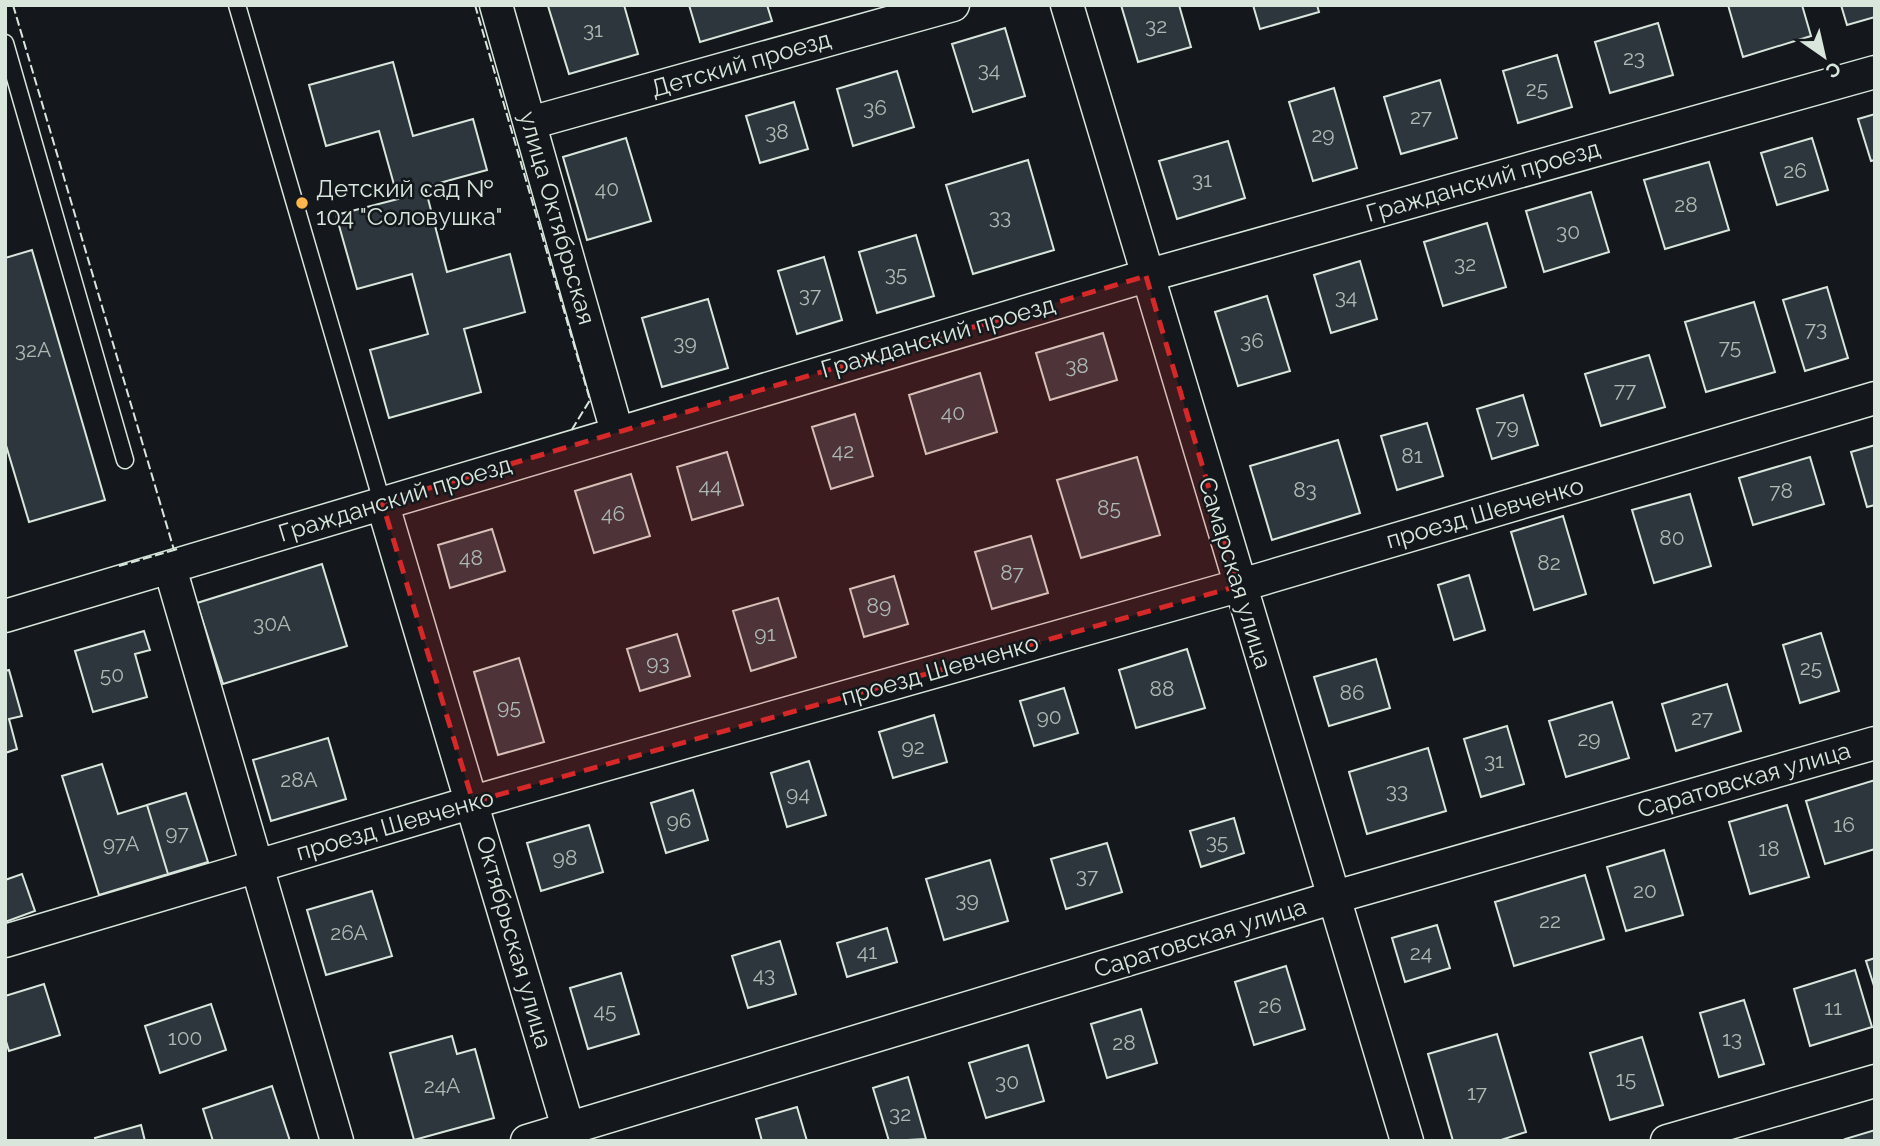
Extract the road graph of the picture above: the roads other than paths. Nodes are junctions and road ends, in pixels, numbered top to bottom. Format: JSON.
{"nodes":[{"id":1,"x":237,"y":5,"type":"edge"},
{"id":2,"x":496,"y":5,"type":"edge"},
{"id":3,"x":953,"y":5,"type":"edge"},
{"id":4,"x":1067,"y":5,"type":"edge"},
{"id":5,"x":5,"y":43,"type":"edge"},
{"id":6,"x":1875,"y":72,"type":"edge"},
{"id":7,"x":530,"y":123,"type":"junction"},
{"id":8,"x":1146,"y":275,"type":"junction"},
{"id":9,"x":1875,"y":398,"type":"edge"},
{"id":10,"x":617,"y":432,"type":"junction"},
{"id":11,"x":125,"y":460,"type":"dead end"},
{"id":12,"x":382,"y":502,"type":"junction"},
{"id":13,"x":170,"y":568,"type":"junction"},
{"id":14,"x":1238,"y":586,"type":"junction"},
{"id":15,"x":5,"y":616,"type":"edge"},
{"id":16,"x":1875,"y":743,"type":"edge"},
{"id":17,"x":473,"y":802,"type":"junction"},
{"id":18,"x":258,"y":866,"type":"junction"},
{"id":19,"x":1335,"y":897,"type":"junction"},
{"id":20,"x":5,"y":941,"type":"edge"},
{"id":21,"x":1875,"y":1081,"type":"edge"},
{"id":22,"x":570,"y":1135,"type":"edge"},
{"id":23,"x":337,"y":1141,"type":"edge"},
{"id":24,"x":527,"y":1141,"type":"edge"},
{"id":25,"x":1407,"y":1141,"type":"edge"},
{"id":26,"x":1667,"y":1141,"type":"edge"}],
"edges":[{"from":1,"to":12,"type":"lane"},
{"from":2,"to":7,"type":"street","name":"улица Октябрьская"},
{"from":3,"to":7,"type":"street","name":"Детский проезд"},
{"from":4,"to":8,"type":"street","name":"Самарская улица"},
{"from":5,"to":11,"type":"lane"},
{"from":6,"to":8,"type":"street","name":"Гражданский проезд"},
{"from":7,"to":10,"type":"street","name":"улица Октябрьская"},
{"from":8,"to":10,"type":"street","name":"Гражданский проезд"},
{"from":8,"to":14,"type":"street","name":"Самарская улица"},
{"from":9,"to":14,"type":"street","name":"проезд Шевченко"},
{"from":10,"to":12,"type":"street","name":"Гражданский проезд"},
{"from":12,"to":13,"type":"street","name":"Гражданский проезд"},
{"from":12,"to":17,"type":"street","name":"Октябрьская улица"},
{"from":13,"to":15,"type":"street","name":"Гражданский проезд"},
{"from":13,"to":18,"type":"street"},
{"from":14,"to":17,"type":"street","name":"проезд Шевченко"},
{"from":14,"to":19,"type":"street","name":"Самарская улица"},
{"from":16,"to":19,"type":"street","name":"Саратовская улица"},
{"from":17,"to":18,"type":"street","name":"проезд Шевченко"},
{"from":17,"to":22,"type":"street","name":"Октябрьская улица"},
{"from":18,"to":20,"type":"street","name":"проезд Шевченко"},
{"from":18,"to":23,"type":"street"},
{"from":19,"to":22,"type":"street","name":"Саратовская улица"},
{"from":19,"to":25,"type":"street","name":"Самарская улица"},
{"from":21,"to":26,"type":"street"},
{"from":22,"to":24,"type":"street","name":"Саратовская улица"}]}
